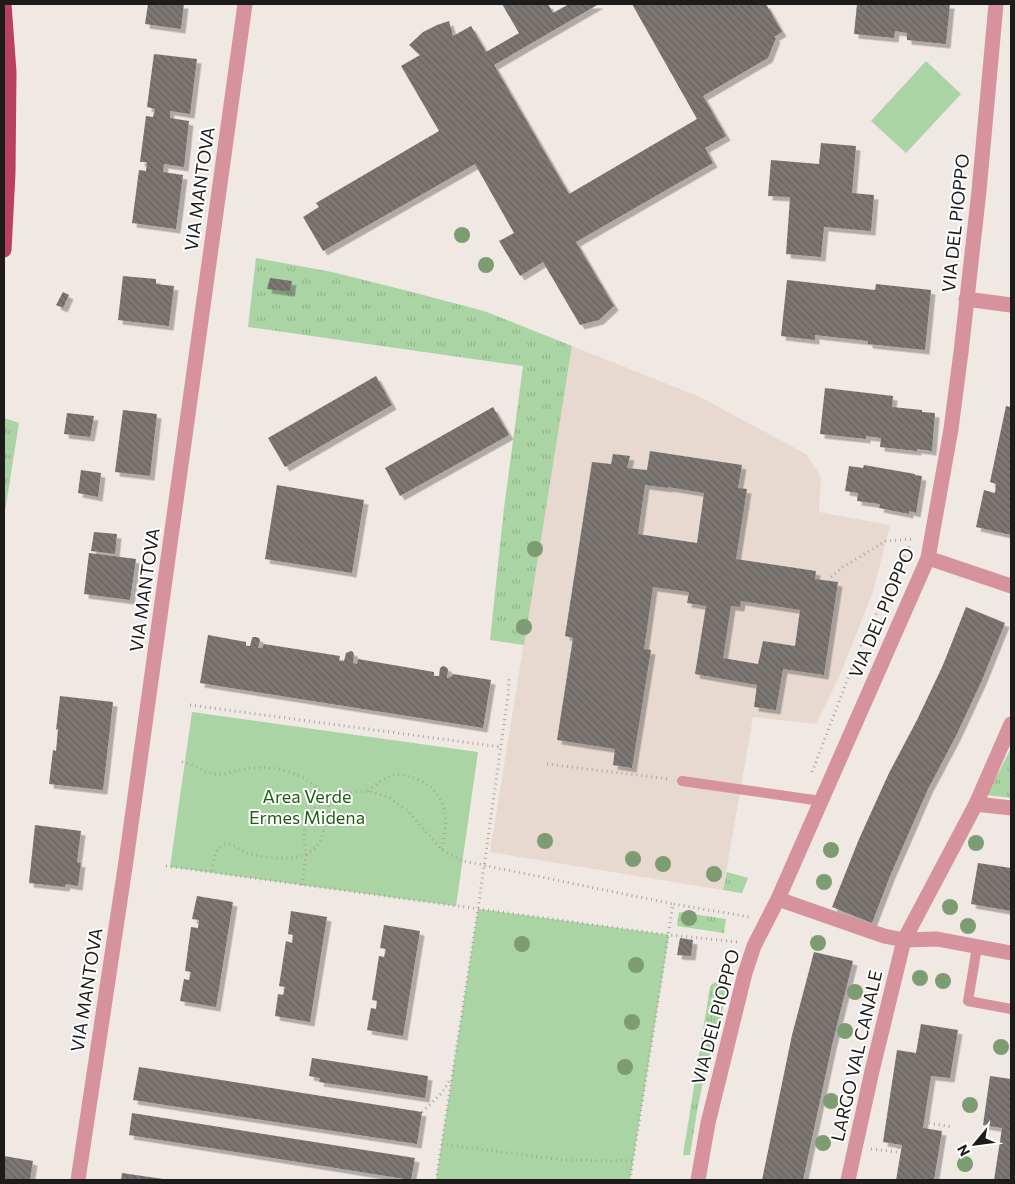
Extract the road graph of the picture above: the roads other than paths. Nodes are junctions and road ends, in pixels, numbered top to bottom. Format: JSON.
{"nodes":[{"id":1,"x":4,"y":4,"type":"edge"},
{"id":2,"x":245,"y":4,"type":"edge"},
{"id":3,"x":996,"y":4,"type":"edge"},
{"id":4,"x":4,"y":250,"type":"edge"},
{"id":5,"x":966,"y":299,"type":"junction"},
{"id":6,"x":1011,"y":305,"type":"edge"},
{"id":7,"x":928,"y":558,"type":"junction"},
{"id":8,"x":1011,"y":586,"type":"edge"},
{"id":9,"x":1011,"y":724,"type":"edge"},
{"id":10,"x":682,"y":781,"type":"road end"},
{"id":11,"x":821,"y":801,"type":"junction"},
{"id":12,"x":976,"y":804,"type":"junction"},
{"id":13,"x":1011,"y":808,"type":"edge"},
{"id":14,"x":778,"y":898,"type":"junction"},
{"id":15,"x":904,"y":940,"type":"junction"},
{"id":16,"x":977,"y":947,"type":"junction"},
{"id":17,"x":1011,"y":953,"type":"edge"},
{"id":18,"x":1011,"y":1009,"type":"edge"},
{"id":19,"x":78,"y":1180,"type":"edge"},
{"id":20,"x":698,"y":1180,"type":"edge"},
{"id":21,"x":848,"y":1180,"type":"edge"}],
"edges":[{"from":1,"to":4,"type":"main road"},
{"from":2,"to":19,"type":"street","name":"VIA MANTOVA"},
{"from":3,"to":5,"type":"street","name":"VIA DEL PIOPPO"},
{"from":5,"to":6,"type":"street"},
{"from":5,"to":7,"type":"street","name":"VIA DEL PIOPPO"},
{"from":7,"to":8,"type":"street"},
{"from":7,"to":11,"type":"street","name":"VIA DEL PIOPPO"},
{"from":9,"to":12,"type":"street","name":"LARGO VAL CANALE"},
{"from":10,"to":11,"type":"lane"},
{"from":11,"to":14,"type":"street","name":"VIA DEL PIOPPO"},
{"from":12,"to":13,"type":"street"},
{"from":12,"to":15,"type":"street","name":"LARGO VAL CANALE"},
{"from":14,"to":15,"type":"street"},
{"from":14,"to":20,"type":"street","name":"VIA DEL PIOPPO"},
{"from":15,"to":16,"type":"street"},
{"from":15,"to":21,"type":"street","name":"LARGO VAL CANALE"},
{"from":16,"to":17,"type":"street"},
{"from":16,"to":18,"type":"lane"}]}
